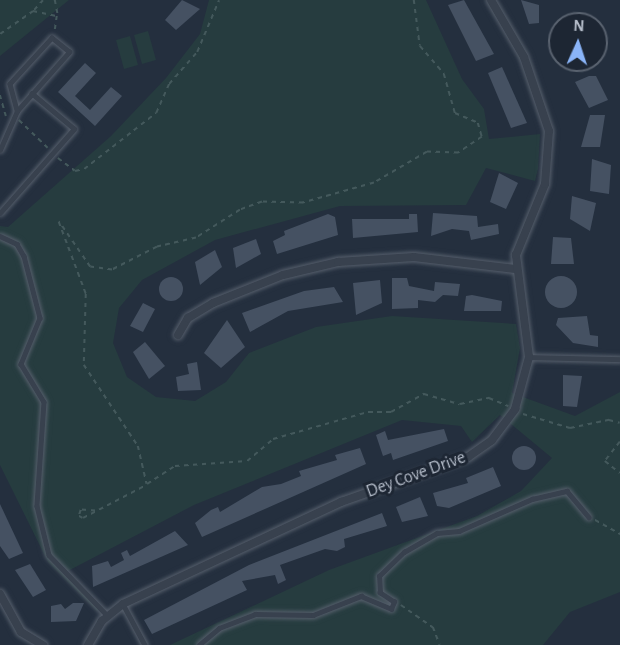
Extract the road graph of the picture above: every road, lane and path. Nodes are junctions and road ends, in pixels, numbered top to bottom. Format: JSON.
{"nodes":[{"id":1,"x":43,"y":0,"type":"edge"},
{"id":2,"x":55,"y":0,"type":"edge"},
{"id":3,"x":219,"y":0,"type":"edge"},
{"id":4,"x":414,"y":0,"type":"edge"},
{"id":5,"x":491,"y":0,"type":"edge"},
{"id":6,"x":33,"y":10,"type":"junction"},
{"id":7,"x":59,"y":20,"type":"junction"},
{"id":8,"x":0,"y":34,"type":"edge"},
{"id":9,"x":52,"y":38,"type":"junction"},
{"id":10,"x":32,"y":94,"type":"junction"},
{"id":11,"x":0,"y":95,"type":"edge"},
{"id":12,"x":17,"y":111,"type":"junction"},
{"id":13,"x":14,"y":119,"type":"junction"},
{"id":14,"x":0,"y":150,"type":"edge"},
{"id":15,"x":52,"y":152,"type":"junction"},
{"id":16,"x":0,"y":213,"type":"edge"},
{"id":17,"x":0,"y":236,"type":"edge"},
{"id":18,"x":515,"y":269,"type":"junction"},
{"id":19,"x":178,"y":334,"type":"dead end"},
{"id":20,"x":529,"y":357,"type":"junction"},
{"id":21,"x":620,"y":359,"type":"edge"},
{"id":22,"x":515,"y":410,"type":"junction"},
{"id":23,"x":620,"y":423,"type":"edge"},
{"id":24,"x":620,"y":442,"type":"edge"},
{"id":25,"x":620,"y":473,"type":"edge"},
{"id":26,"x":147,"y":484,"type":"junction"},
{"id":27,"x":95,"y":511,"type":"junction"},
{"id":28,"x":589,"y":517,"type":"joint"},
{"id":29,"x":620,"y":534,"type":"edge"},
{"id":30,"x":0,"y":594,"type":"edge"},
{"id":31,"x":123,"y":604,"type":"junction"},
{"id":32,"x":401,"y":605,"type":"dead end"},
{"id":33,"x":107,"y":615,"type":"junction"},
{"id":34,"x":43,"y":645,"type":"edge"},
{"id":35,"x":88,"y":645,"type":"edge"},
{"id":36,"x":145,"y":645,"type":"edge"},
{"id":37,"x":199,"y":645,"type":"edge"},
{"id":38,"x":440,"y":645,"type":"edge"}],
"edges":[{"from":1,"to":6,"type":"path"},
{"from":2,"to":7,"type":"path"},
{"from":3,"to":15,"type":"path"},
{"from":4,"to":26,"type":"path"},
{"from":5,"to":18,"type":"street","name":"Dey Cove Drive"},
{"from":6,"to":7,"type":"path"},
{"from":6,"to":8,"type":"path"},
{"from":7,"to":9,"type":"path"},
{"from":9,"to":10,"type":"lane"},
{"from":9,"to":12,"type":"lane"},
{"from":10,"to":12,"type":"lane"},
{"from":10,"to":15,"type":"lane"},
{"from":11,"to":13,"type":"path"},
{"from":12,"to":13,"type":"lane"},
{"from":13,"to":14,"type":"lane"},
{"from":13,"to":15,"type":"path"},
{"from":15,"to":16,"type":"lane"},
{"from":17,"to":33,"type":"lane"},
{"from":18,"to":19,"type":"street"},
{"from":18,"to":20,"type":"street","name":"Dey Cove Drive"},
{"from":20,"to":21,"type":"lane"},
{"from":20,"to":22,"type":"street","name":"Dey Cove Drive"},
{"from":22,"to":23,"type":"path"},
{"from":22,"to":26,"type":"path"},
{"from":22,"to":31,"type":"street","name":"Dey Cove Drive"},
{"from":24,"to":25,"type":"path"},
{"from":26,"to":27,"type":"path"},
{"from":27,"to":27,"type":"path"},
{"from":28,"to":29,"type":"path"},
{"from":28,"to":37,"type":"lane"},
{"from":30,"to":34,"type":"street"},
{"from":31,"to":33,"type":"street","name":"Dey Cove Drive"},
{"from":31,"to":36,"type":"lane"},
{"from":32,"to":38,"type":"path"},
{"from":33,"to":35,"type":"street","name":"Dey Cove Drive"}]}
